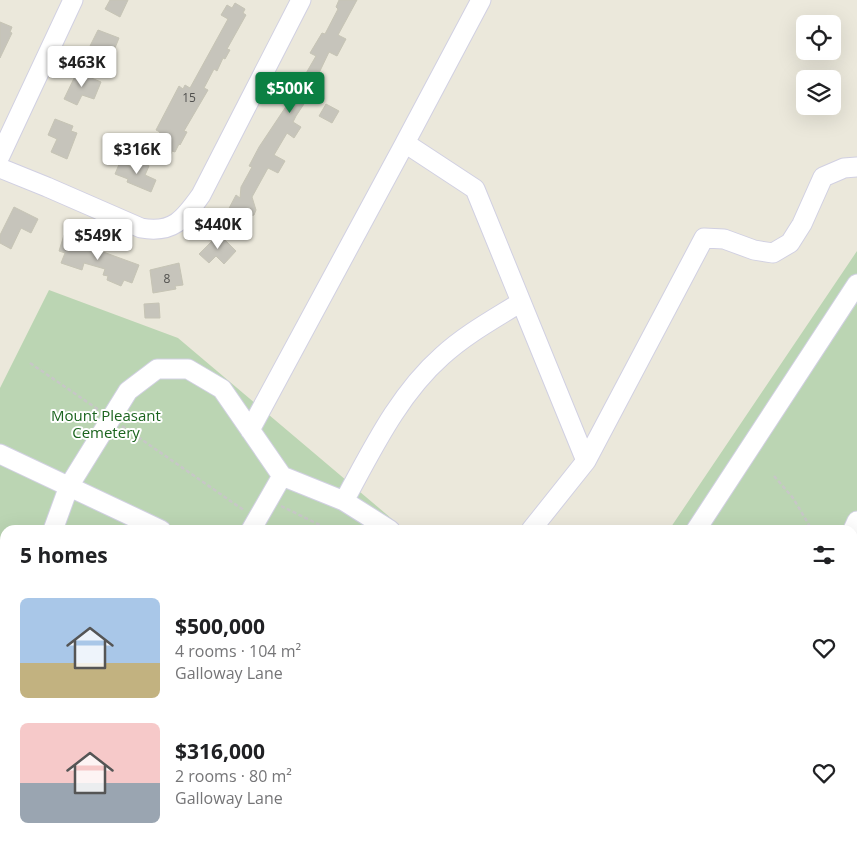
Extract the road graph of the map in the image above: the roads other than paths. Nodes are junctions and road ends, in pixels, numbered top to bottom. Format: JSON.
{"nodes":[{"id":1,"x":73,"y":0,"type":"edge"},
{"id":2,"x":301,"y":0,"type":"edge"},
{"id":3,"x":481,"y":0,"type":"edge"},
{"id":4,"x":405,"y":144,"type":"junction"},
{"id":5,"x":0,"y":156,"type":"edge"},
{"id":6,"x":857,"y":167,"type":"edge"},
{"id":7,"x":0,"y":168,"type":"edge"},
{"id":8,"x":857,"y":284,"type":"edge"},
{"id":9,"x":521,"y":302,"type":"junction"},
{"id":10,"x":250,"y":430,"type":"junction"},
{"id":11,"x":0,"y":454,"type":"edge"},
{"id":12,"x":586,"y":461,"type":"junction"},
{"id":13,"x":282,"y":476,"type":"junction"},
{"id":14,"x":70,"y":486,"type":"junction"},
{"id":15,"x":344,"y":501,"type":"junction"},
{"id":16,"x":55,"y":525,"type":"edge"},
{"id":17,"x":151,"y":525,"type":"edge"},
{"id":18,"x":254,"y":525,"type":"edge"},
{"id":19,"x":382,"y":525,"type":"edge"},
{"id":20,"x":534,"y":525,"type":"edge"},
{"id":21,"x":699,"y":525,"type":"edge"}],
"edges":[{"from":1,"to":5,"type":"street"},
{"from":2,"to":7,"type":"street"},
{"from":3,"to":4,"type":"street"},
{"from":4,"to":9,"type":"street"},
{"from":4,"to":10,"type":"street"},
{"from":6,"to":12,"type":"street"},
{"from":8,"to":21,"type":"street"},
{"from":9,"to":12,"type":"street"},
{"from":9,"to":15,"type":"street"},
{"from":10,"to":13,"type":"street"},
{"from":10,"to":14,"type":"street"},
{"from":11,"to":14,"type":"street"},
{"from":12,"to":20,"type":"street"},
{"from":13,"to":15,"type":"street"},
{"from":13,"to":18,"type":"street"},
{"from":14,"to":16,"type":"street"},
{"from":14,"to":17,"type":"street"},
{"from":15,"to":19,"type":"street"}]}
